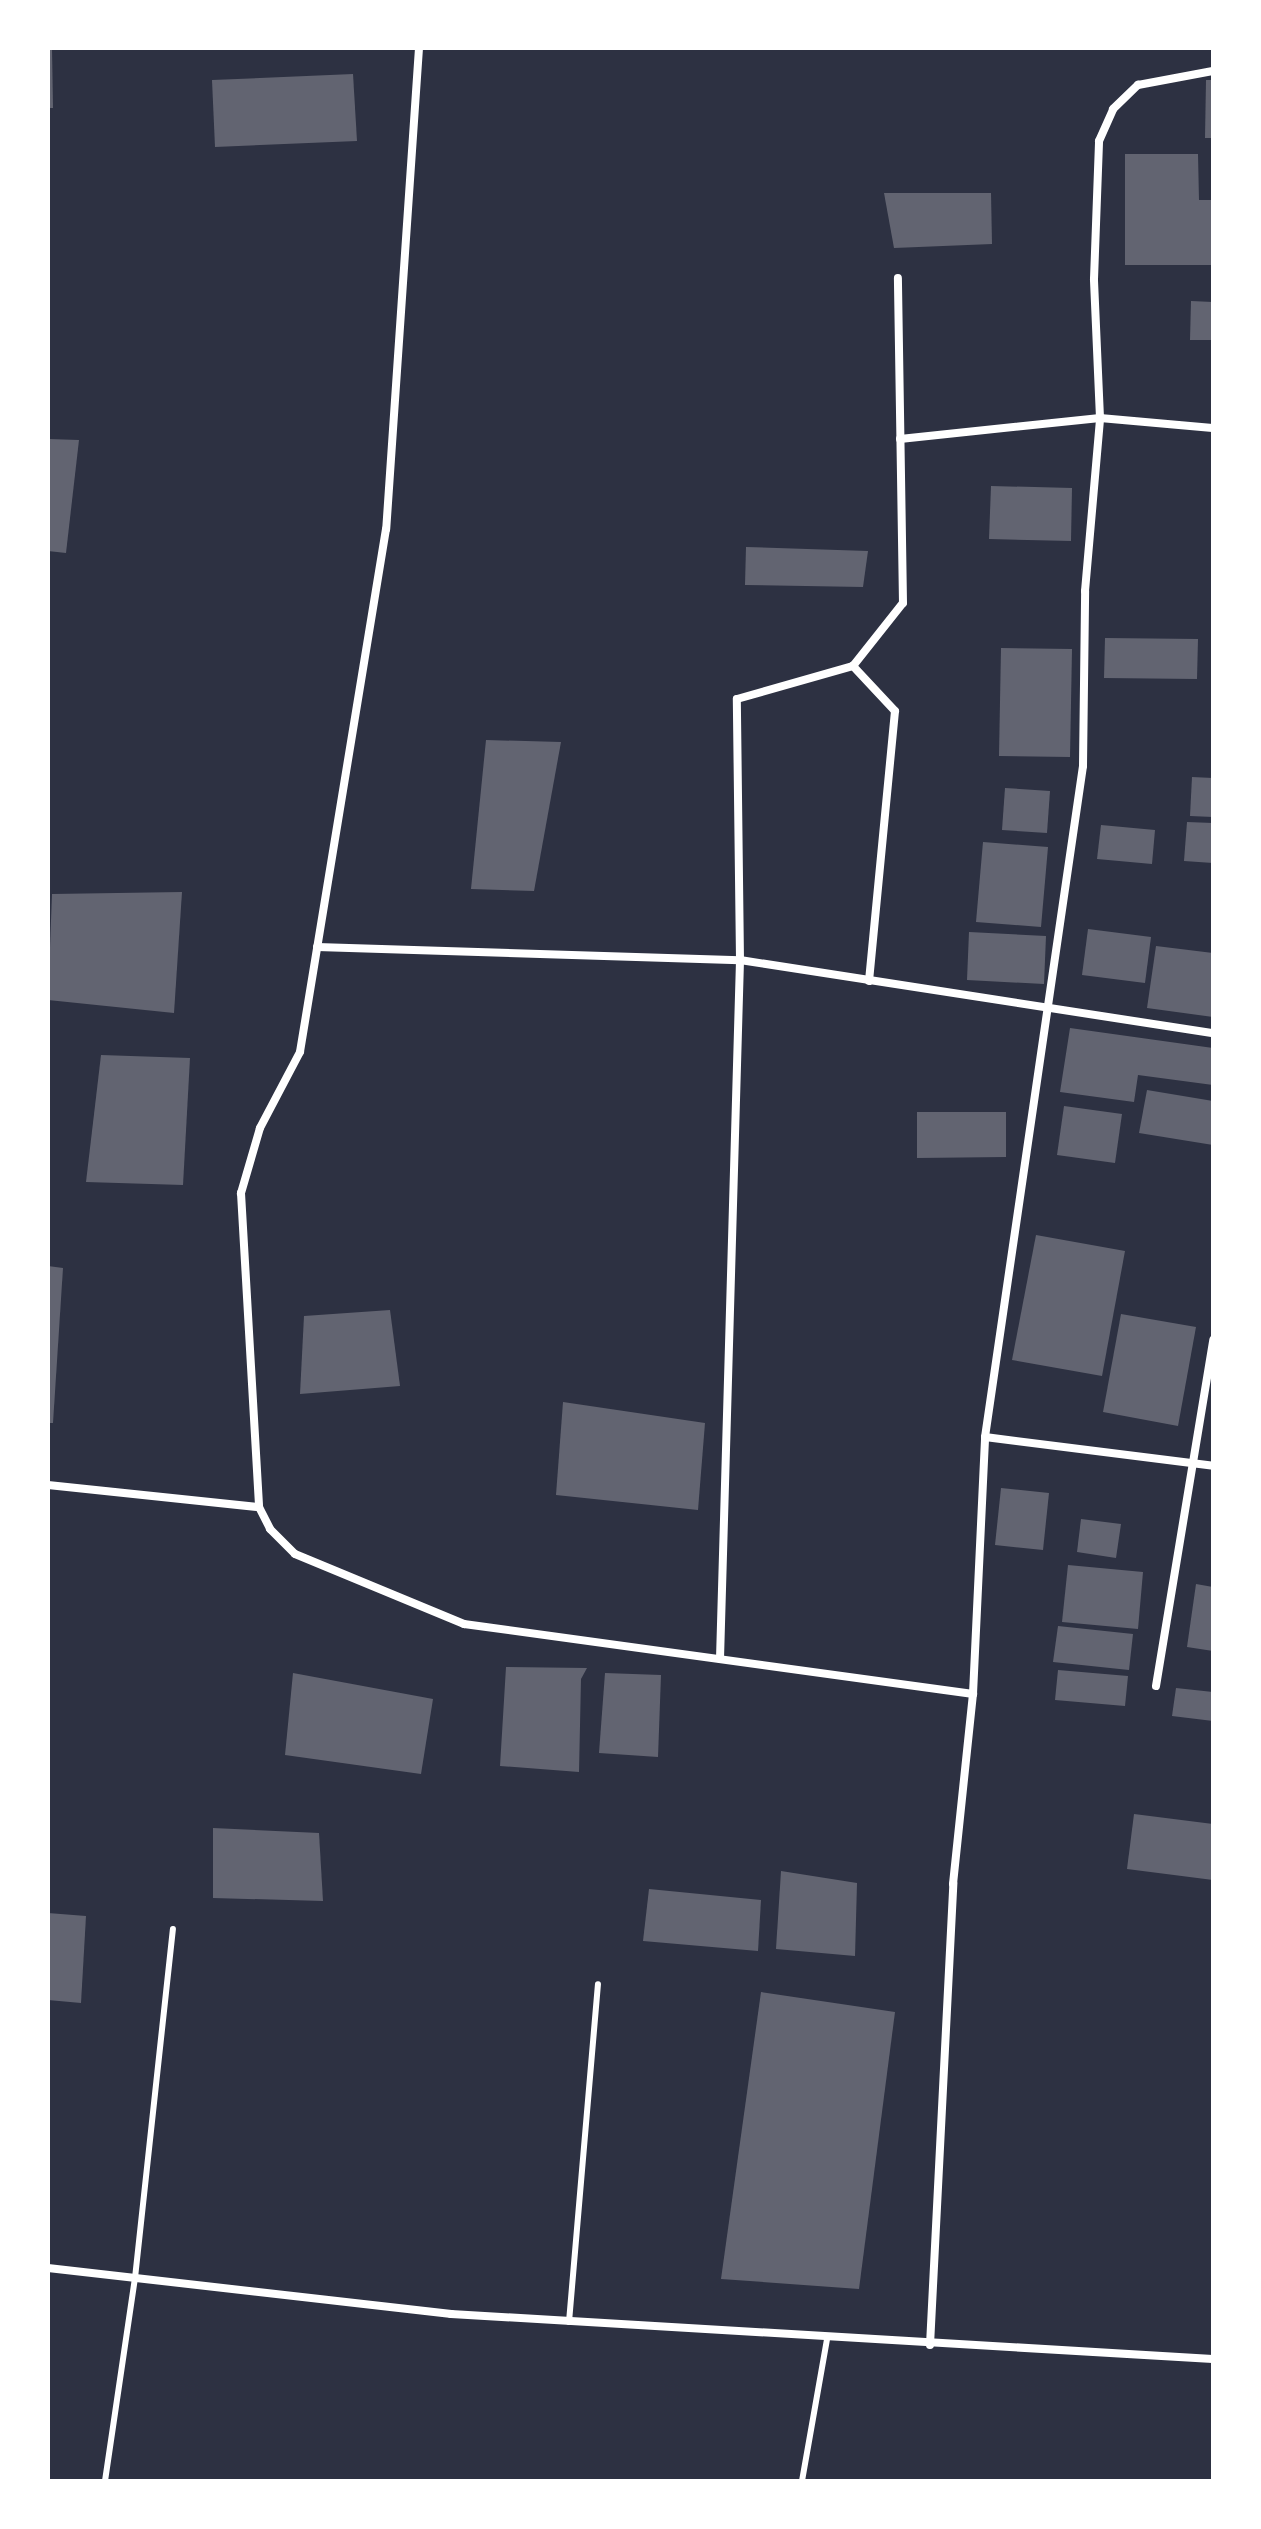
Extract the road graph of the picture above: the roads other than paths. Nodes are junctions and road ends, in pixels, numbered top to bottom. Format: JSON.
{"nodes":[{"id":1,"x":419,"y":48,"type":"edge"},
{"id":2,"x":1213,"y":71,"type":"edge"},
{"id":3,"x":898,"y":278,"type":"dead end"},
{"id":4,"x":1100,"y":418,"type":"junction"},
{"id":5,"x":1213,"y":428,"type":"edge"},
{"id":6,"x":900,"y":439,"type":"junction"},
{"id":7,"x":853,"y":666,"type":"junction"},
{"id":8,"x":317,"y":947,"type":"junction"},
{"id":9,"x":740,"y":960,"type":"junction"},
{"id":10,"x":869,"y":981,"type":"junction"},
{"id":11,"x":1051,"y":1005,"type":"junction"},
{"id":12,"x":1213,"y":1033,"type":"edge"},
{"id":13,"x":1213,"y":1340,"type":"edge"},
{"id":14,"x":985,"y":1437,"type":"junction"},
{"id":15,"x":1195,"y":1463,"type":"junction"},
{"id":16,"x":1213,"y":1466,"type":"edge"},
{"id":17,"x":48,"y":1485,"type":"edge"},
{"id":18,"x":259,"y":1507,"type":"junction"},
{"id":19,"x":720,"y":1659,"type":"junction"},
{"id":20,"x":1156,"y":1686,"type":"dead end"},
{"id":21,"x":973,"y":1694,"type":"junction"},
{"id":22,"x":173,"y":1929,"type":"dead end"},
{"id":23,"x":598,"y":1984,"type":"dead end"},
{"id":24,"x":48,"y":2268,"type":"edge"},
{"id":25,"x":135,"y":2278,"type":"junction"},
{"id":26,"x":569,"y":2322,"type":"junction"},
{"id":27,"x":827,"y":2339,"type":"junction"},
{"id":28,"x":930,"y":2345,"type":"junction"},
{"id":29,"x":1213,"y":2359,"type":"edge"},
{"id":30,"x":105,"y":2481,"type":"edge"},
{"id":31,"x":802,"y":2481,"type":"edge"}],
"edges":[{"from":1,"to":8,"type":"street"},
{"from":2,"to":4,"type":"street"},
{"from":3,"to":6,"type":"street"},
{"from":4,"to":5,"type":"street"},
{"from":4,"to":6,"type":"street"},
{"from":4,"to":11,"type":"street"},
{"from":6,"to":7,"type":"street"},
{"from":7,"to":9,"type":"street"},
{"from":7,"to":10,"type":"street"},
{"from":8,"to":9,"type":"street"},
{"from":8,"to":18,"type":"street"},
{"from":9,"to":10,"type":"street"},
{"from":9,"to":19,"type":"street"},
{"from":10,"to":11,"type":"street"},
{"from":11,"to":12,"type":"street"},
{"from":11,"to":14,"type":"street"},
{"from":13,"to":15,"type":"street"},
{"from":14,"to":15,"type":"street"},
{"from":14,"to":21,"type":"street"},
{"from":15,"to":16,"type":"street"},
{"from":15,"to":20,"type":"street"},
{"from":17,"to":18,"type":"street"},
{"from":18,"to":19,"type":"street"},
{"from":19,"to":21,"type":"street"},
{"from":21,"to":28,"type":"street"},
{"from":22,"to":25,"type":"lane"},
{"from":23,"to":26,"type":"lane"},
{"from":24,"to":25,"type":"street"},
{"from":25,"to":26,"type":"street"},
{"from":25,"to":30,"type":"lane"},
{"from":26,"to":27,"type":"street"},
{"from":27,"to":28,"type":"street"},
{"from":27,"to":31,"type":"lane"},
{"from":28,"to":29,"type":"street"}]}
